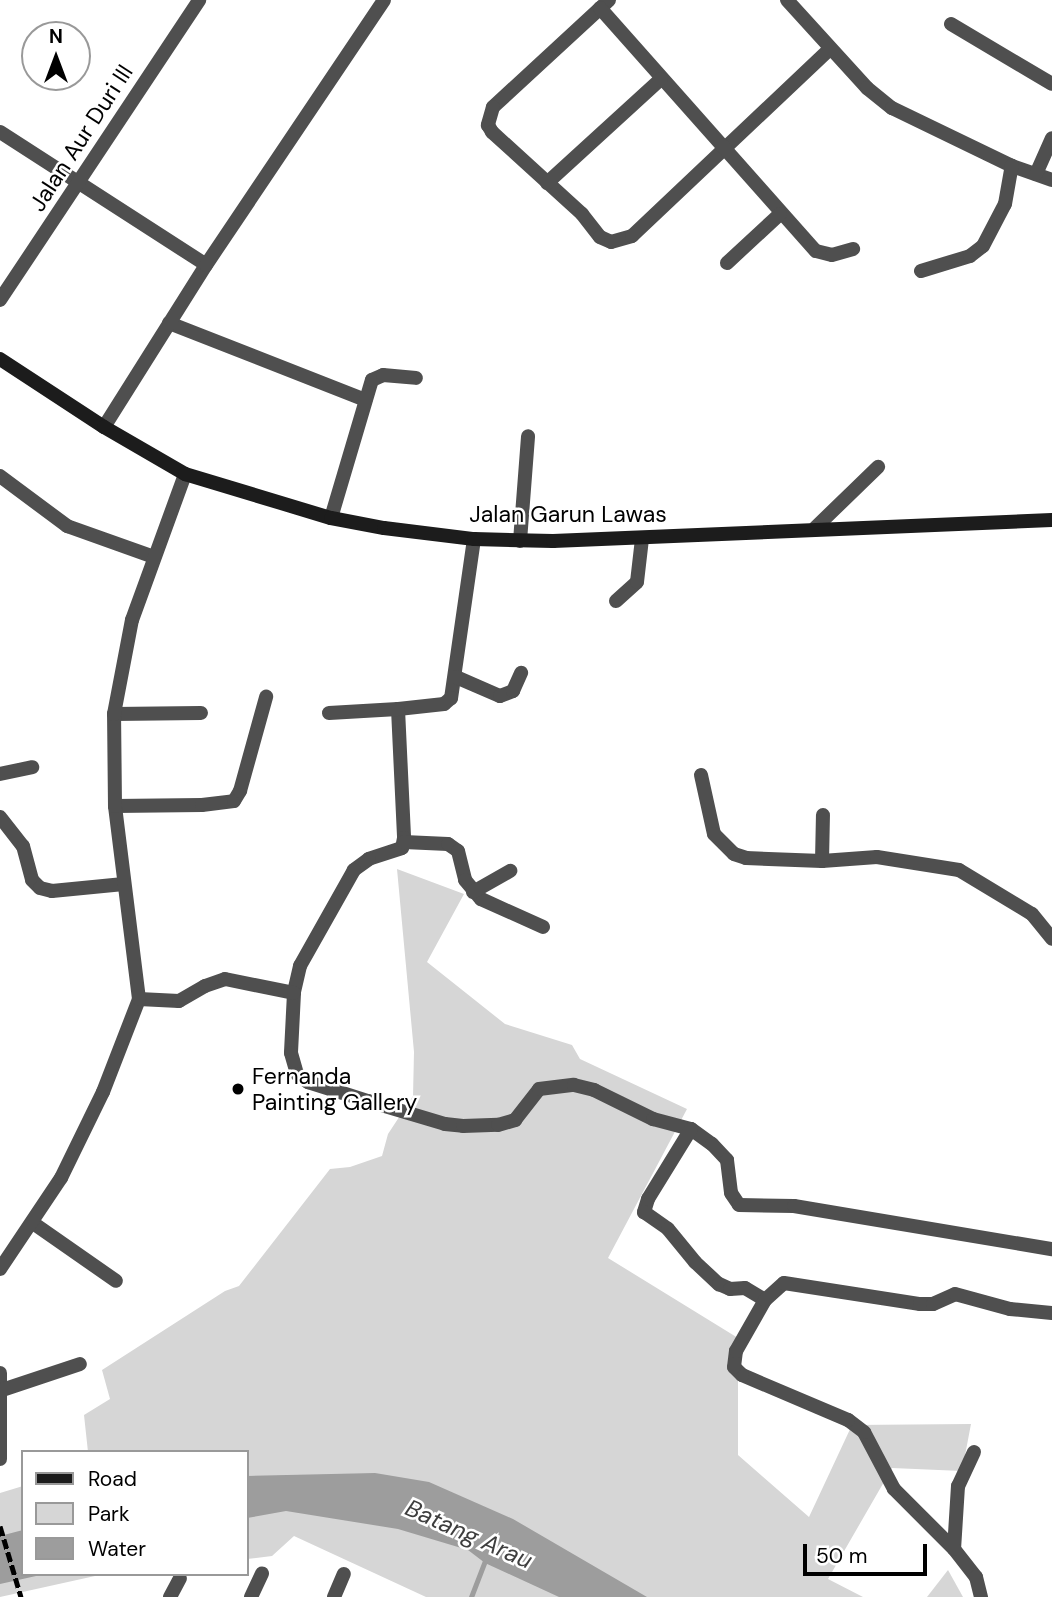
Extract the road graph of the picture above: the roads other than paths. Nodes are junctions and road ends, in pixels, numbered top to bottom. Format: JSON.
{"nodes":[{"id":1,"x":199,"y":0,"type":"edge"},
{"id":2,"x":384,"y":0,"type":"edge"},
{"id":3,"x":795,"y":3,"type":"edge"},
{"id":4,"x":605,"y":4,"type":"edge"},
{"id":5,"x":951,"y":24,"type":"dead end"},
{"id":6,"x":830,"y":49,"type":"junction"},
{"id":7,"x":661,"y":79,"type":"junction"},
{"id":8,"x":1052,"y":84,"type":"edge"},
{"id":9,"x":0,"y":132,"type":"edge"},
{"id":10,"x":1052,"y":138,"type":"edge"},
{"id":11,"x":725,"y":146,"type":"junction"},
{"id":12,"x":1012,"y":166,"type":"junction"},
{"id":13,"x":1036,"y":174,"type":"junction"},
{"id":14,"x":1052,"y":180,"type":"edge"},
{"id":15,"x":547,"y":183,"type":"junction"},
{"id":16,"x":78,"y":185,"type":"junction"},
{"id":17,"x":780,"y":215,"type":"junction"},
{"id":18,"x":853,"y":249,"type":"dead end"},
{"id":19,"x":727,"y":263,"type":"dead end"},
{"id":20,"x":206,"y":265,"type":"junction"},
{"id":21,"x":921,"y":271,"type":"dead end"},
{"id":22,"x":0,"y":300,"type":"edge"},
{"id":23,"x":169,"y":323,"type":"junction"},
{"id":24,"x":0,"y":359,"type":"edge"},
{"id":25,"x":416,"y":378,"type":"dead end"},
{"id":26,"x":365,"y":400,"type":"junction"},
{"id":27,"x":104,"y":427,"type":"junction"},
{"id":28,"x":528,"y":436,"type":"dead end"},
{"id":29,"x":878,"y":467,"type":"dead end"},
{"id":30,"x":185,"y":474,"type":"junction"},
{"id":31,"x":0,"y":477,"type":"edge"},
{"id":32,"x":331,"y":518,"type":"junction"},
{"id":33,"x":1052,"y":520,"type":"edge"},
{"id":34,"x":815,"y":528,"type":"junction"},
{"id":35,"x":474,"y":539,"type":"junction"},
{"id":36,"x":642,"y":539,"type":"junction"},
{"id":37,"x":520,"y":541,"type":"junction"},
{"id":38,"x":154,"y":557,"type":"junction"},
{"id":39,"x":615,"y":601,"type":"dead end"},
{"id":40,"x":521,"y":673,"type":"dead end"},
{"id":41,"x":456,"y":677,"type":"junction"},
{"id":42,"x":265,"y":696,"type":"dead end"},
{"id":43,"x":398,"y":709,"type":"junction"},
{"id":44,"x":201,"y":713,"type":"dead end"},
{"id":45,"x":329,"y":713,"type":"dead end"},
{"id":46,"x":114,"y":714,"type":"junction"},
{"id":47,"x":32,"y":767,"type":"dead end"},
{"id":48,"x":0,"y":774,"type":"edge"},
{"id":49,"x":701,"y":775,"type":"dead end"},
{"id":50,"x":115,"y":806,"type":"junction"},
{"id":51,"x":822,"y":815,"type":"dead end"},
{"id":52,"x":0,"y":817,"type":"edge"},
{"id":53,"x":404,"y":842,"type":"junction"},
{"id":54,"x":822,"y":861,"type":"junction"},
{"id":55,"x":510,"y":871,"type":"dead end"},
{"id":56,"x":124,"y":884,"type":"junction"},
{"id":57,"x":473,"y":892,"type":"junction"},
{"id":58,"x":543,"y":927,"type":"dead end"},
{"id":59,"x":1052,"y":939,"type":"edge"},
{"id":60,"x":294,"y":993,"type":"junction"},
{"id":61,"x":139,"y":999,"type":"junction"},
{"id":62,"x":691,"y":1129,"type":"junction"},
{"id":63,"x":33,"y":1223,"type":"junction"},
{"id":64,"x":1052,"y":1250,"type":"edge"},
{"id":65,"x":0,"y":1269,"type":"edge"},
{"id":66,"x":116,"y":1281,"type":"dead end"},
{"id":67,"x":765,"y":1300,"type":"junction"},
{"id":68,"x":1052,"y":1313,"type":"edge"},
{"id":69,"x":80,"y":1364,"type":"dead end"},
{"id":70,"x":0,"y":1373,"type":"edge"},
{"id":71,"x":2,"y":1390,"type":"junction"},
{"id":72,"x":974,"y":1452,"type":"dead end"},
{"id":73,"x":0,"y":1459,"type":"edge"},
{"id":74,"x":954,"y":1549,"type":"junction"},
{"id":75,"x":262,"y":1573,"type":"dead end"},
{"id":76,"x":344,"y":1574,"type":"dead end"},
{"id":77,"x":180,"y":1578,"type":"dead end"},
{"id":78,"x":170,"y":1597,"type":"edge"},
{"id":79,"x":251,"y":1597,"type":"edge"},
{"id":80,"x":334,"y":1597,"type":"edge"},
{"id":81,"x":981,"y":1597,"type":"edge"}],
"edges":[{"from":1,"to":16,"type":"street","name":"Jalan Aur Duri III"},
{"from":2,"to":20,"type":"street"},
{"from":3,"to":6,"type":"street"},
{"from":4,"to":7,"type":"street"},
{"from":4,"to":15,"type":"street"},
{"from":5,"to":8,"type":"street"},
{"from":6,"to":11,"type":"street"},
{"from":6,"to":12,"type":"street"},
{"from":7,"to":11,"type":"street"},
{"from":7,"to":15,"type":"street"},
{"from":9,"to":16,"type":"street"},
{"from":10,"to":13,"type":"street"},
{"from":11,"to":15,"type":"street"},
{"from":11,"to":17,"type":"street"},
{"from":12,"to":13,"type":"street"},
{"from":12,"to":21,"type":"street"},
{"from":13,"to":14,"type":"street"},
{"from":16,"to":20,"type":"street"},
{"from":16,"to":22,"type":"street","name":"Jalan Aur Duri III"},
{"from":17,"to":18,"type":"street"},
{"from":17,"to":19,"type":"street"},
{"from":20,"to":23,"type":"street"},
{"from":23,"to":26,"type":"street"},
{"from":23,"to":27,"type":"street"},
{"from":24,"to":27,"type":"main road","name":"Jalan Garun Lawas"},
{"from":25,"to":26,"type":"street"},
{"from":26,"to":32,"type":"street"},
{"from":27,"to":30,"type":"main road","name":"Jalan Garun Lawas"},
{"from":28,"to":37,"type":"street"},
{"from":29,"to":34,"type":"street"},
{"from":30,"to":32,"type":"main road","name":"Jalan Garun Lawas"},
{"from":30,"to":38,"type":"street"},
{"from":31,"to":38,"type":"street"},
{"from":32,"to":35,"type":"main road","name":"Jalan Garun Lawas"},
{"from":33,"to":34,"type":"main road","name":"Jalan Garun Lawas"},
{"from":34,"to":36,"type":"main road","name":"Jalan Garun Lawas"},
{"from":35,"to":37,"type":"main road","name":"Jalan Garun Lawas"},
{"from":35,"to":41,"type":"street"},
{"from":36,"to":37,"type":"main road","name":"Jalan Garun Lawas"},
{"from":36,"to":39,"type":"street"},
{"from":38,"to":46,"type":"street"},
{"from":40,"to":41,"type":"street"},
{"from":41,"to":43,"type":"street"},
{"from":42,"to":50,"type":"street"},
{"from":43,"to":45,"type":"street"},
{"from":43,"to":53,"type":"street"},
{"from":44,"to":46,"type":"street"},
{"from":46,"to":50,"type":"street"},
{"from":47,"to":48,"type":"street"},
{"from":49,"to":54,"type":"street"},
{"from":50,"to":56,"type":"street"},
{"from":51,"to":54,"type":"street"},
{"from":52,"to":56,"type":"street"},
{"from":53,"to":57,"type":"street"},
{"from":53,"to":60,"type":"street"},
{"from":54,"to":59,"type":"street"},
{"from":55,"to":57,"type":"street"},
{"from":56,"to":61,"type":"street"},
{"from":57,"to":58,"type":"street"},
{"from":60,"to":61,"type":"street"},
{"from":60,"to":62,"type":"street"},
{"from":61,"to":63,"type":"street"},
{"from":62,"to":64,"type":"street"},
{"from":62,"to":67,"type":"street"},
{"from":63,"to":65,"type":"street"},
{"from":63,"to":66,"type":"street"},
{"from":67,"to":68,"type":"street"},
{"from":67,"to":74,"type":"street"},
{"from":69,"to":71,"type":"street"},
{"from":70,"to":71,"type":"street"},
{"from":71,"to":73,"type":"street"},
{"from":72,"to":74,"type":"street"},
{"from":74,"to":81,"type":"street"},
{"from":75,"to":79,"type":"street"},
{"from":76,"to":80,"type":"street"},
{"from":77,"to":78,"type":"street"}]}
